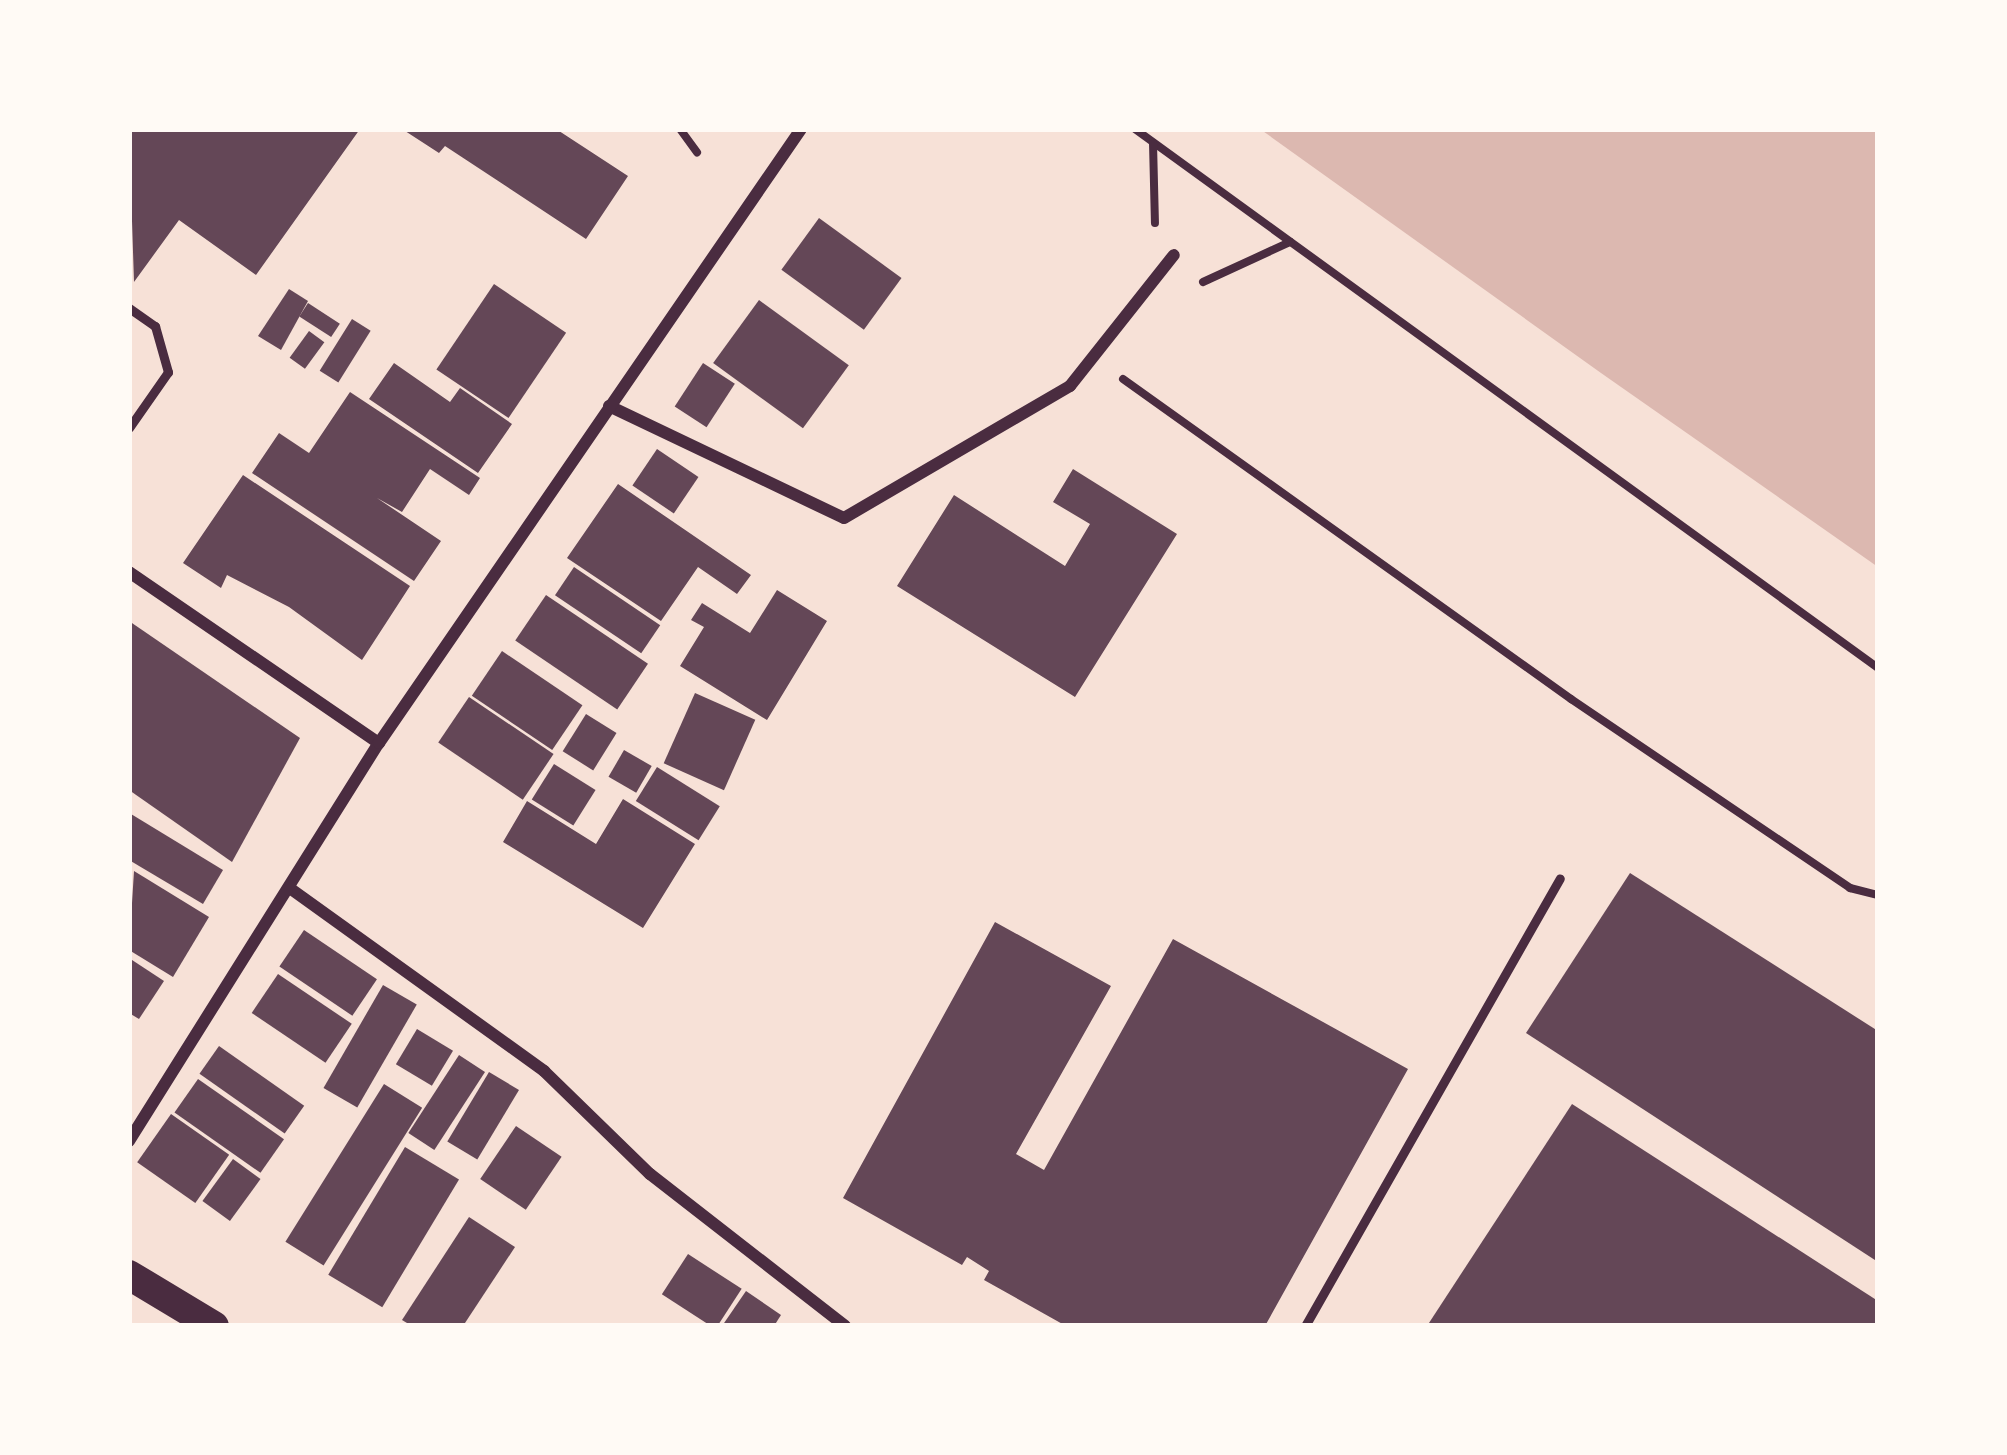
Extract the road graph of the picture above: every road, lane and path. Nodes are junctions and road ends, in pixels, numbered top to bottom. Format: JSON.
{"nodes":[{"id":1,"x":680,"y":129,"type":"edge"},
{"id":2,"x":801,"y":129,"type":"edge"},
{"id":3,"x":1135,"y":129,"type":"edge"},
{"id":4,"x":1153,"y":142,"type":"junction"},
{"id":5,"x":697,"y":152,"type":"dead end"},
{"id":6,"x":1290,"y":242,"type":"junction"},
{"id":7,"x":1174,"y":255,"type":"dead end"},
{"id":8,"x":1156,"y":280,"type":"junction"},
{"id":9,"x":129,"y":308,"type":"edge"},
{"id":10,"x":1096,"y":360,"type":"junction"},
{"id":11,"x":609,"y":406,"type":"junction"},
{"id":12,"x":129,"y":428,"type":"edge"},
{"id":13,"x":129,"y":572,"type":"edge"},
{"id":14,"x":1878,"y":668,"type":"edge"},
{"id":15,"x":379,"y":743,"type":"junction"},
{"id":16,"x":1560,"y":878,"type":"dead end"},
{"id":17,"x":291,"y":889,"type":"junction"},
{"id":18,"x":1878,"y":895,"type":"edge"},
{"id":19,"x":129,"y":1141,"type":"edge"},
{"id":20,"x":129,"y":1275,"type":"edge"},
{"id":21,"x":214,"y":1326,"type":"edge"},
{"id":22,"x":845,"y":1326,"type":"edge"},
{"id":23,"x":1305,"y":1326,"type":"edge"}],
"edges":[{"from":1,"to":5,"type":"path"},
{"from":2,"to":11,"type":"street"},
{"from":3,"to":4,"type":"path"},
{"from":4,"to":6,"type":"path"},
{"from":4,"to":8,"type":"path"},
{"from":6,"to":8,"type":"path"},
{"from":6,"to":14,"type":"path"},
{"from":7,"to":8,"type":"street"},
{"from":8,"to":10,"type":"street"},
{"from":9,"to":12,"type":"lane"},
{"from":10,"to":11,"type":"street"},
{"from":10,"to":18,"type":"path"},
{"from":11,"to":15,"type":"street"},
{"from":13,"to":15,"type":"street"},
{"from":15,"to":17,"type":"street"},
{"from":16,"to":23,"type":"lane"},
{"from":17,"to":19,"type":"street"},
{"from":17,"to":22,"type":"street"},
{"from":20,"to":21,"type":"main road"}]}
